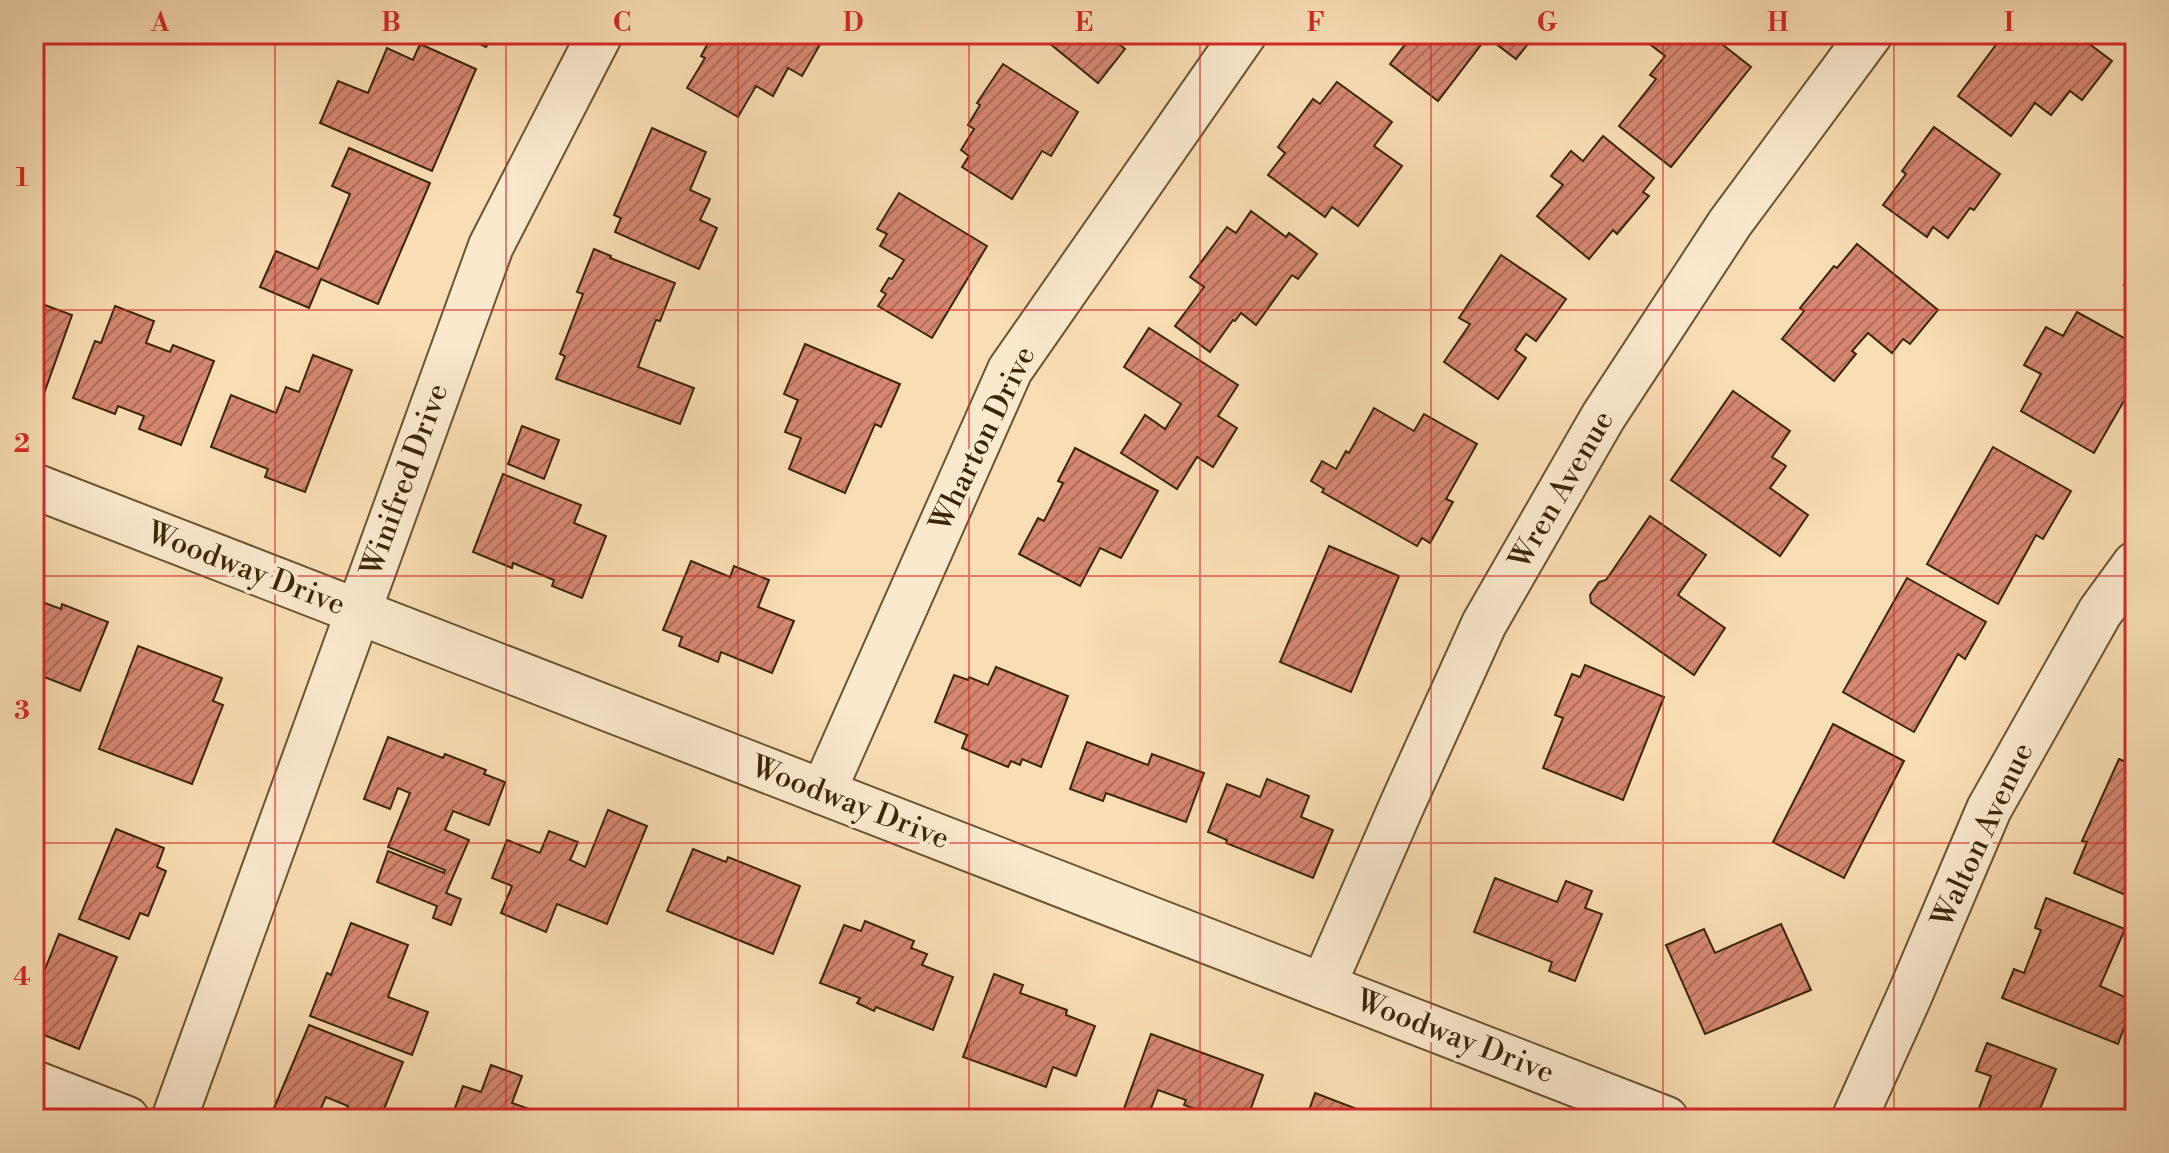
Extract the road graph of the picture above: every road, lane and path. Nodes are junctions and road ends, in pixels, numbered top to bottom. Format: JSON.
{"nodes":[{"id":1,"x":600,"y":34,"type":"edge"},
{"id":2,"x":1244,"y":34,"type":"edge"},
{"id":3,"x":1870,"y":34,"type":"edge"},
{"id":4,"x":34,"y":486,"type":"edge"},
{"id":5,"x":2135,"y":564,"type":"edge"},
{"id":6,"x":357,"y":612,"type":"junction"},
{"id":7,"x":823,"y":792,"type":"junction"},
{"id":8,"x":1323,"y":986,"type":"junction"},
{"id":9,"x":34,"y":1083,"type":"edge"},
{"id":10,"x":127,"y":1119,"type":"edge"},
{"id":11,"x":174,"y":1119,"type":"edge"},
{"id":12,"x":1666,"y":1119,"type":"edge"},
{"id":13,"x":1854,"y":1119,"type":"edge"}],
"edges":[{"from":1,"to":6,"type":"street","name":"Winifred Drive"},
{"from":2,"to":7,"type":"street","name":"Wharton Drive"},
{"from":3,"to":8,"type":"street","name":"Wren Avenue"},
{"from":4,"to":6,"type":"street","name":"Woodway Drive"},
{"from":5,"to":13,"type":"street","name":"Walton Avenue"},
{"from":6,"to":7,"type":"street","name":"Woodway Drive"},
{"from":6,"to":11,"type":"street","name":"Winifred Drive"},
{"from":7,"to":8,"type":"street","name":"Woodway Drive"},
{"from":8,"to":12,"type":"street","name":"Woodway Drive"},
{"from":9,"to":10,"type":"street"}]}
